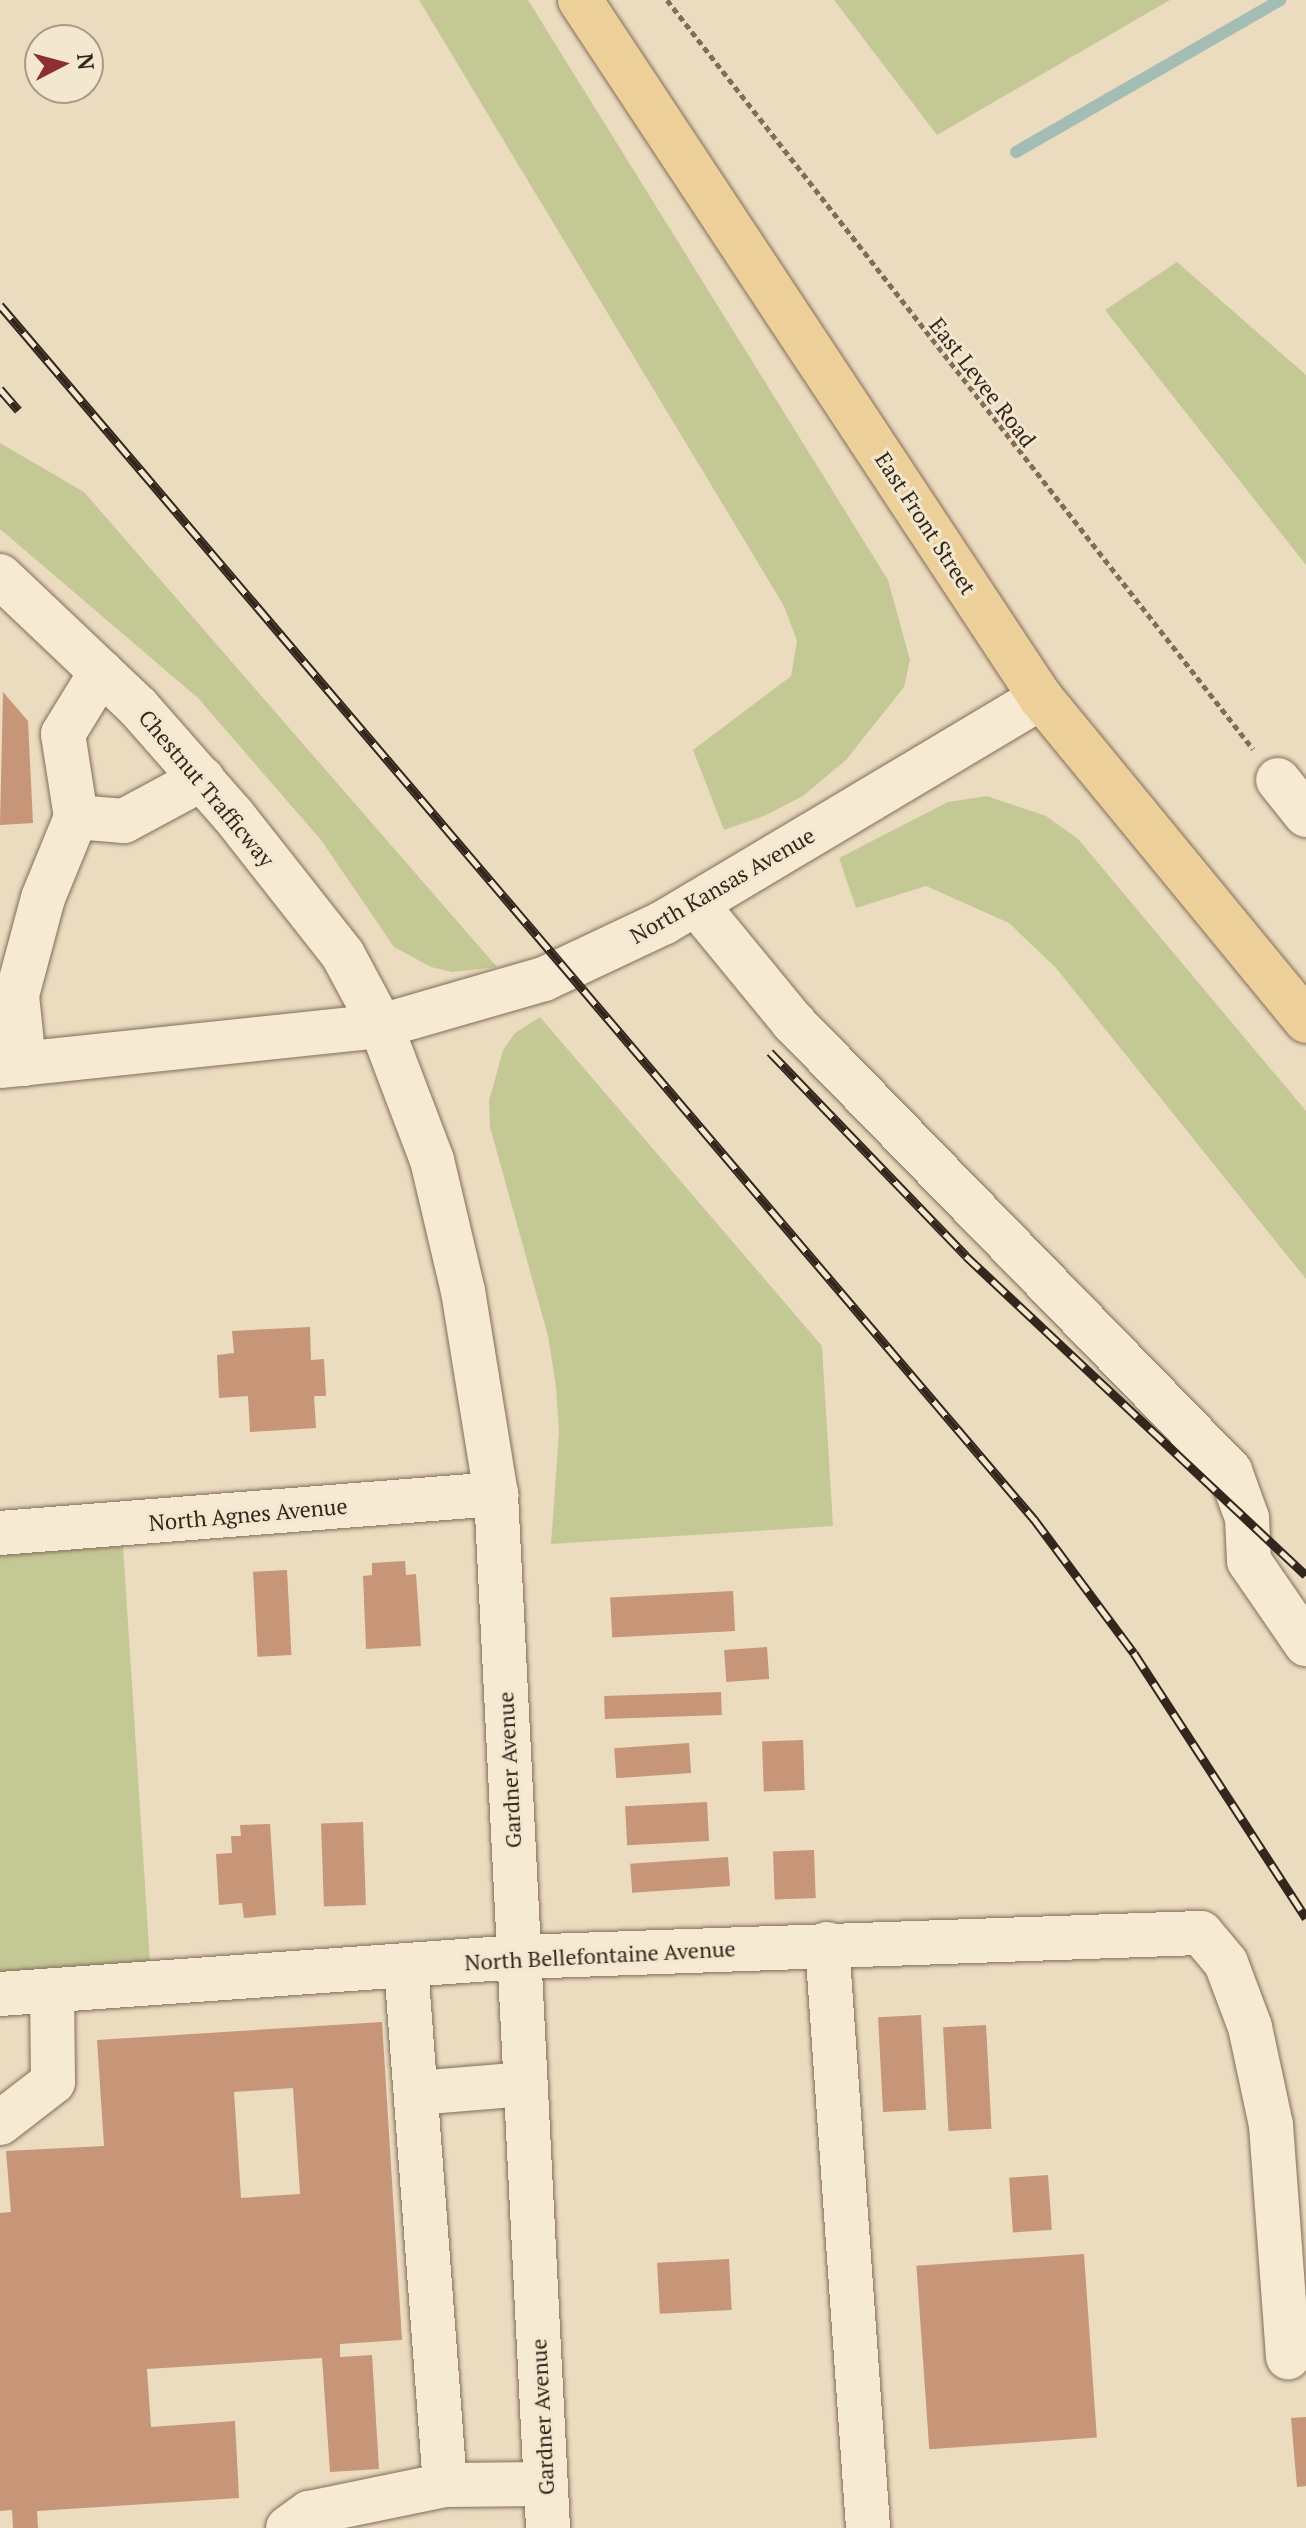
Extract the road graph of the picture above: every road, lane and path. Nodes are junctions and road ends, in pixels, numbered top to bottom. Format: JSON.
{"nodes":[{"id":1,"x":580,"y":0,"type":"edge"},
{"id":2,"x":667,"y":0,"type":"edge"},
{"id":3,"x":5,"y":587,"type":"edge"},
{"id":4,"x":101,"y":672,"type":"junction"},
{"id":5,"x":1041,"y":698,"type":"junction"},
{"id":6,"x":202,"y":779,"type":"junction"},
{"id":7,"x":1278,"y":780,"type":"joint"},
{"id":8,"x":1306,"y":815,"type":"edge"},
{"id":9,"x":76,"y":817,"type":"junction"},
{"id":10,"x":696,"y":904,"type":"junction"},
{"id":11,"x":1306,"y":1021,"type":"edge"},
{"id":12,"x":381,"y":1026,"type":"junction"},
{"id":13,"x":12,"y":1065,"type":"edge"},
{"id":14,"x":496,"y":1494,"type":"junction"},
{"id":15,"x":0,"y":1533,"type":"edge"},
{"id":16,"x":1306,"y":1644,"type":"edge"},
{"id":17,"x":827,"y":1944,"type":"junction"},
{"id":18,"x":519,"y":1957,"type":"junction"},
{"id":19,"x":406,"y":1966,"type":"junction"},
{"id":20,"x":52,"y":1990,"type":"junction"},
{"id":21,"x":0,"y":1994,"type":"edge"},
{"id":22,"x":525,"y":2084,"type":"junction"},
{"id":23,"x":416,"y":2093,"type":"junction"},
{"id":24,"x":0,"y":2123,"type":"edge"},
{"id":25,"x":1288,"y":2357,"type":"dead end"},
{"id":26,"x":546,"y":2484,"type":"junction"},
{"id":27,"x":445,"y":2485,"type":"junction"},
{"id":28,"x":288,"y":2528,"type":"edge"},
{"id":29,"x":548,"y":2528,"type":"edge"},
{"id":30,"x":868,"y":2528,"type":"edge"}],
"edges":[{"from":1,"to":5,"type":"main road","name":"East Front Street"},
{"from":2,"to":7,"type":"path","name":"East Levee Road"},
{"from":3,"to":4,"type":"street","name":"Chestnut Trafficway"},
{"from":4,"to":6,"type":"street","name":"Chestnut Trafficway"},
{"from":4,"to":9,"type":"street"},
{"from":5,"to":10,"type":"street","name":"North Kansas Avenue"},
{"from":5,"to":11,"type":"main road","name":"East Front Street"},
{"from":6,"to":9,"type":"street"},
{"from":6,"to":12,"type":"street","name":"Chestnut Trafficway"},
{"from":7,"to":8,"type":"street"},
{"from":9,"to":13,"type":"street"},
{"from":10,"to":12,"type":"street","name":"North Kansas Avenue"},
{"from":10,"to":16,"type":"street"},
{"from":12,"to":13,"type":"street","name":"North Kansas Avenue"},
{"from":12,"to":14,"type":"street","name":"Gardner Avenue"},
{"from":14,"to":15,"type":"street","name":"North Agnes Avenue"},
{"from":14,"to":18,"type":"street","name":"Gardner Avenue"},
{"from":17,"to":18,"type":"street","name":"North Bellefontaine Avenue"},
{"from":17,"to":25,"type":"street","name":"North Bellefontaine Avenue"},
{"from":17,"to":30,"type":"street"},
{"from":18,"to":19,"type":"street","name":"North Bellefontaine Avenue"},
{"from":18,"to":22,"type":"street","name":"Gardner Avenue"},
{"from":19,"to":20,"type":"street","name":"North Bellefontaine Avenue"},
{"from":19,"to":23,"type":"street"},
{"from":20,"to":21,"type":"street","name":"North Bellefontaine Avenue"},
{"from":20,"to":24,"type":"street"},
{"from":22,"to":23,"type":"street"},
{"from":22,"to":26,"type":"street","name":"Gardner Avenue"},
{"from":23,"to":27,"type":"street"},
{"from":26,"to":27,"type":"street"},
{"from":26,"to":29,"type":"street","name":"Gardner Avenue"},
{"from":27,"to":28,"type":"street"}]}
